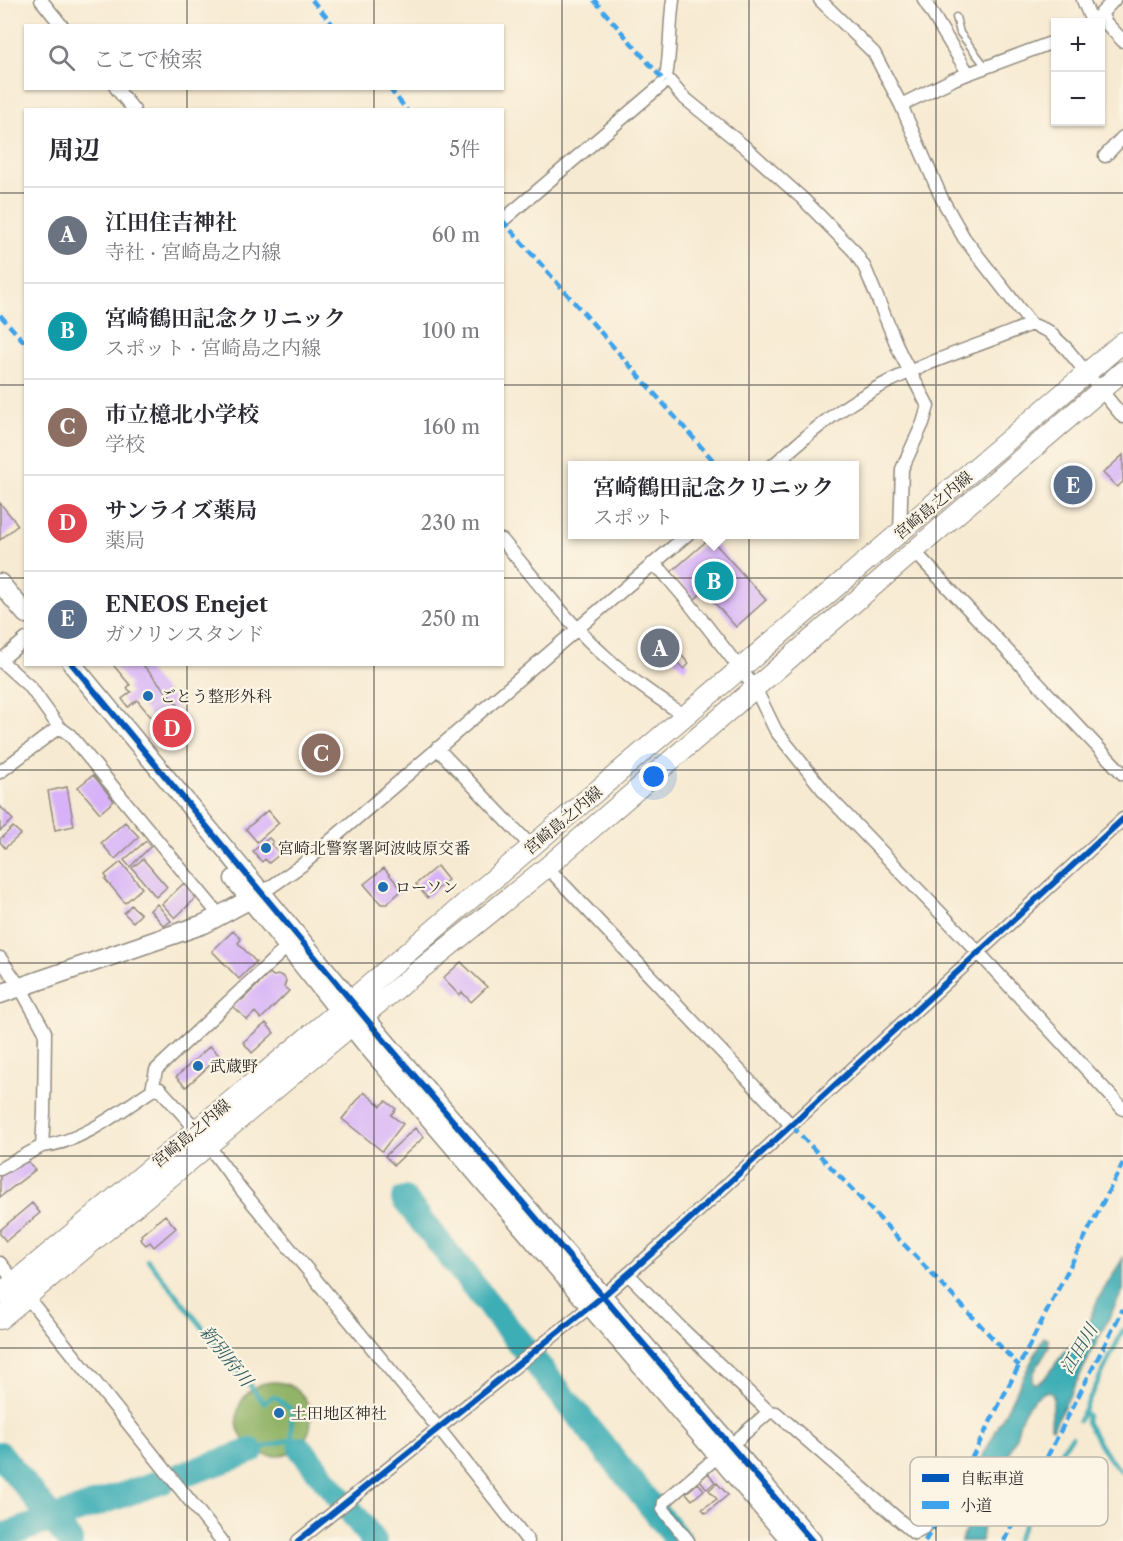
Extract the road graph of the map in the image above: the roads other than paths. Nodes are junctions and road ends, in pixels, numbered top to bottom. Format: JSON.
{"nodes":[{"id":1,"x":41,"y":0,"type":"edge"},
{"id":2,"x":673,"y":0,"type":"edge"},
{"id":3,"x":820,"y":0,"type":"edge"},
{"id":4,"x":924,"y":0,"type":"edge"},
{"id":5,"x":1083,"y":0,"type":"edge"},
{"id":6,"x":1114,"y":0,"type":"edge"},
{"id":7,"x":956,"y":17,"type":"dead end"},
{"id":8,"x":1095,"y":18,"type":"edge"},
{"id":9,"x":1098,"y":18,"type":"edge"},
{"id":10,"x":1105,"y":22,"type":"edge"},
{"id":11,"x":60,"y":24,"type":"edge"},
{"id":12,"x":1123,"y":41,"type":"edge"},
{"id":13,"x":1051,"y":43,"type":"edge"},
{"id":14,"x":986,"y":67,"type":"junction"},
{"id":15,"x":968,"y":73,"type":"junction"},
{"id":16,"x":666,"y":77,"type":"junction"},
{"id":17,"x":118,"y":90,"type":"edge"},
{"id":18,"x":901,"y":105,"type":"junction"},
{"id":19,"x":132,"y":108,"type":"edge"},
{"id":20,"x":1123,"y":137,"type":"edge"},
{"id":21,"x":1105,"y":156,"type":"dead end"},
{"id":22,"x":504,"y":220,"type":"edge"},
{"id":23,"x":1031,"y":324,"type":"junction"},
{"id":24,"x":1123,"y":342,"type":"edge"},
{"id":25,"x":1123,"y":370,"type":"edge"},
{"id":26,"x":910,"y":371,"type":"junction"},
{"id":27,"x":1087,"y":374,"type":"junction"},
{"id":28,"x":1101,"y":390,"type":"junction"},
{"id":29,"x":1123,"y":417,"type":"edge"},
{"id":30,"x":777,"y":461,"type":"edge"},
{"id":31,"x":900,"y":533,"type":"junction"},
{"id":32,"x":682,"y":539,"type":"edge"},
{"id":33,"x":504,"y":542,"type":"edge"},
{"id":34,"x":914,"y":550,"type":"junction"},
{"id":35,"x":652,"y":564,"type":"junction"},
{"id":36,"x":0,"y":583,"type":"edge"},
{"id":37,"x":24,"y":613,"type":"edge"},
{"id":38,"x":578,"y":629,"type":"junction"},
{"id":39,"x":24,"y":641,"type":"edge"},
{"id":40,"x":0,"y":660,"type":"edge"},
{"id":41,"x":66,"y":666,"type":"edge"},
{"id":42,"x":74,"y":666,"type":"edge"},
{"id":43,"x":740,"y":669,"type":"junction"},
{"id":44,"x":755,"y":688,"type":"junction"},
{"id":45,"x":685,"y":716,"type":"junction"},
{"id":46,"x":59,"y":727,"type":"junction"},
{"id":47,"x":437,"y":748,"type":"junction"},
{"id":48,"x":0,"y":772,"type":"edge"},
{"id":49,"x":1123,"y":774,"type":"edge"},
{"id":50,"x":1123,"y":819,"type":"edge"},
{"id":51,"x":531,"y":846,"type":"junction"},
{"id":52,"x":547,"y":867,"type":"junction"},
{"id":53,"x":256,"y":896,"type":"junction"},
{"id":54,"x":220,"y":916,"type":"junction"},
{"id":55,"x":288,"y":946,"type":"junction"},
{"id":56,"x":978,"y":952,"type":"junction"},
{"id":57,"x":0,"y":958,"type":"edge"},
{"id":58,"x":20,"y":987,"type":"junction"},
{"id":59,"x":0,"y":994,"type":"edge"},
{"id":60,"x":351,"y":1012,"type":"junction"},
{"id":61,"x":152,"y":1090,"type":"junction"},
{"id":62,"x":1123,"y":1109,"type":"edge"},
{"id":63,"x":792,"y":1126,"type":"junction"},
{"id":64,"x":196,"y":1129,"type":"junction"},
{"id":65,"x":208,"y":1145,"type":"junction"},
{"id":66,"x":42,"y":1146,"type":"junction"},
{"id":67,"x":0,"y":1169,"type":"edge"},
{"id":68,"x":0,"y":1263,"type":"edge"},
{"id":69,"x":628,"y":1274,"type":"junction"},
{"id":70,"x":13,"y":1291,"type":"edge"},
{"id":71,"x":597,"y":1301,"type":"junction"},
{"id":72,"x":0,"y":1319,"type":"edge"},
{"id":73,"x":769,"y":1412,"type":"junction"},
{"id":74,"x":440,"y":1429,"type":"junction"},
{"id":75,"x":724,"y":1451,"type":"junction"},
{"id":76,"x":926,"y":1526,"type":"edge"},
{"id":77,"x":222,"y":1541,"type":"edge"},
{"id":78,"x":298,"y":1541,"type":"edge"},
{"id":79,"x":528,"y":1541,"type":"edge"},
{"id":80,"x":688,"y":1541,"type":"edge"},
{"id":81,"x":791,"y":1541,"type":"edge"},
{"id":82,"x":812,"y":1541,"type":"edge"}],
"edges":[{"from":1,"to":11,"type":"street"},
{"from":2,"to":16,"type":"street"},
{"from":3,"to":18,"type":"street"},
{"from":4,"to":15,"type":"street"},
{"from":5,"to":8,"type":"street"},
{"from":6,"to":9,"type":"street"},
{"from":7,"to":14,"type":"lane"},
{"from":10,"to":12,"type":"street"},
{"from":13,"to":14,"type":"street"},
{"from":14,"to":15,"type":"street"},
{"from":15,"to":18,"type":"street"},
{"from":16,"to":22,"type":"street"},
{"from":16,"to":26,"type":"street"},
{"from":17,"to":19,"type":"street"},
{"from":18,"to":23,"type":"street"},
{"from":20,"to":21,"type":"street"},
{"from":23,"to":26,"type":"street"},
{"from":23,"to":27,"type":"street"},
{"from":24,"to":27,"type":"main road","name":"宮崎島之内線"},
{"from":25,"to":28,"type":"main road","name":"宮崎島之内線"},
{"from":26,"to":30,"type":"street"},
{"from":26,"to":31,"type":"street"},
{"from":27,"to":28,"type":"street"},
{"from":27,"to":31,"type":"main road","name":"宮崎島之内線"},
{"from":28,"to":29,"type":"street"},
{"from":28,"to":34,"type":"main road","name":"宮崎島之内線"},
{"from":31,"to":43,"type":"main road","name":"宮崎島之内線"},
{"from":32,"to":35,"type":"street"},
{"from":33,"to":38,"type":"street"},
{"from":34,"to":44,"type":"main road","name":"宮崎島之内線"},
{"from":34,"to":49,"type":"street"},
{"from":35,"to":38,"type":"street"},
{"from":35,"to":43,"type":"street"},
{"from":36,"to":37,"type":"street"},
{"from":38,"to":45,"type":"street"},
{"from":38,"to":47,"type":"street"},
{"from":39,"to":40,"type":"street"},
{"from":40,"to":46,"type":"street"},
{"from":41,"to":53,"type":"street"},
{"from":42,"to":53,"type":"street"},
{"from":43,"to":44,"type":"street"},
{"from":43,"to":45,"type":"main road","name":"宮崎島之内線"},
{"from":44,"to":52,"type":"main road","name":"宮崎島之内線"},
{"from":44,"to":56,"type":"street"},
{"from":45,"to":51,"type":"main road","name":"宮崎島之内線"},
{"from":46,"to":48,"type":"street"},
{"from":46,"to":54,"type":"street"},
{"from":47,"to":51,"type":"street"},
{"from":47,"to":53,"type":"street"},
{"from":50,"to":56,"type":"street"},
{"from":51,"to":60,"type":"main road","name":"宮崎島之内線"},
{"from":52,"to":60,"type":"main road","name":"宮崎島之内線"},
{"from":52,"to":63,"type":"street"},
{"from":53,"to":54,"type":"street"},
{"from":53,"to":55,"type":"street"},
{"from":53,"to":60,"type":"street"},
{"from":54,"to":58,"type":"street"},
{"from":55,"to":60,"type":"street"},
{"from":55,"to":61,"type":"street"},
{"from":56,"to":62,"type":"street"},
{"from":56,"to":63,"type":"street"},
{"from":57,"to":58,"type":"street"},
{"from":58,"to":59,"type":"street"},
{"from":58,"to":66,"type":"street"},
{"from":60,"to":64,"type":"main road","name":"宮崎島之内線"},
{"from":60,"to":65,"type":"main road","name":"宮崎島之内線"},
{"from":60,"to":71,"type":"street"},
{"from":61,"to":64,"type":"street"},
{"from":61,"to":66,"type":"street"},
{"from":63,"to":69,"type":"street"},
{"from":64,"to":70,"type":"main road","name":"宮崎島之内線"},
{"from":65,"to":70,"type":"main road","name":"宮崎島之内線"},
{"from":65,"to":74,"type":"street"},
{"from":66,"to":67,"type":"street"},
{"from":68,"to":70,"type":"street"},
{"from":69,"to":71,"type":"street"},
{"from":69,"to":73,"type":"street"},
{"from":70,"to":72,"type":"main road","name":"宮崎島之内線"},
{"from":70,"to":77,"type":"street"},
{"from":71,"to":74,"type":"street"},
{"from":71,"to":75,"type":"street"},
{"from":73,"to":75,"type":"street"},
{"from":73,"to":76,"type":"street"},
{"from":74,"to":78,"type":"street"},
{"from":74,"to":79,"type":"street"},
{"from":75,"to":80,"type":"street"},
{"from":75,"to":81,"type":"street"},
{"from":75,"to":82,"type":"street"}]}
